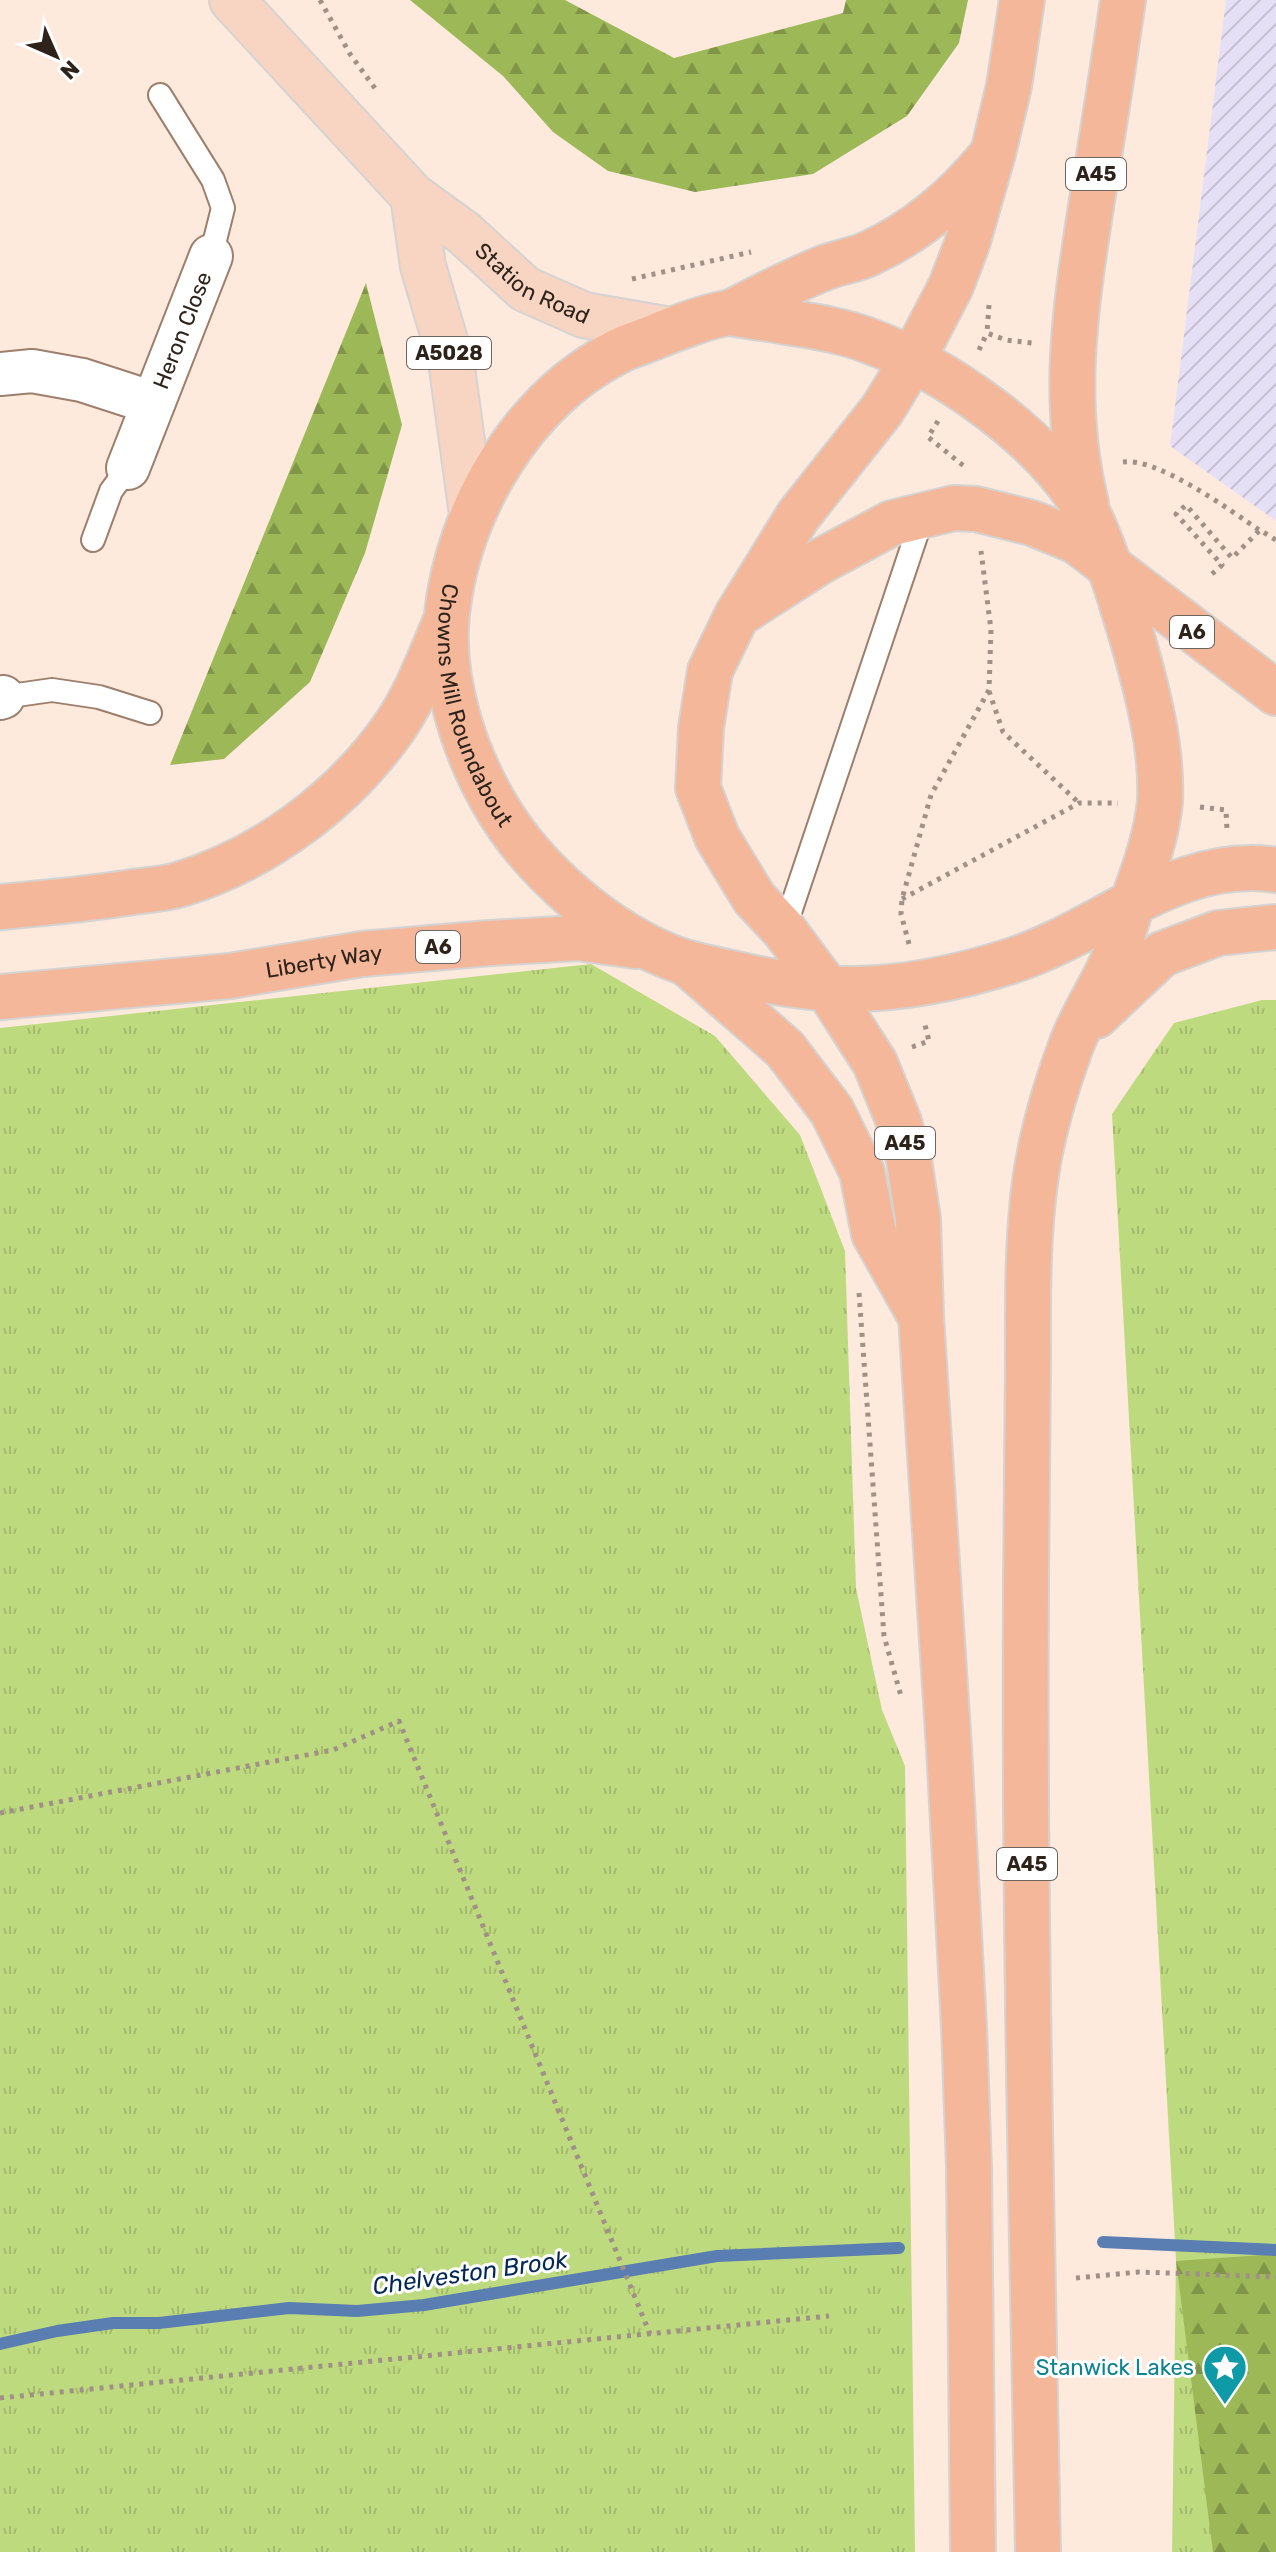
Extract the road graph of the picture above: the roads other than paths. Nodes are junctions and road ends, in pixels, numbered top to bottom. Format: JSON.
{"nodes":[{"id":1,"x":232,"y":0,"type":"edge"},
{"id":2,"x":1022,"y":0,"type":"edge"},
{"id":3,"x":1123,"y":0,"type":"edge"},
{"id":4,"x":160,"y":95,"type":"dead end"},
{"id":5,"x":993,"y":153,"type":"junction"},
{"id":6,"x":413,"y":196,"type":"junction"},
{"id":7,"x":211,"y":256,"type":"joint"},
{"id":8,"x":730,"y":313,"type":"junction"},
{"id":9,"x":670,"y":330,"type":"junction"},
{"id":10,"x":912,"y":361,"type":"junction"},
{"id":11,"x":0,"y":374,"type":"edge"},
{"id":12,"x":153,"y":403,"type":"junction"},
{"id":13,"x":128,"y":468,"type":"joint"},
{"id":14,"x":1088,"y":513,"type":"junction"},
{"id":15,"x":472,"y":514,"type":"junction"},
{"id":16,"x":923,"y":515,"type":"junction"},
{"id":17,"x":93,"y":540,"type":"dead end"},
{"id":18,"x":1110,"y":569,"type":"junction"},
{"id":19,"x":737,"y":615,"type":"junction"},
{"id":20,"x":445,"y":623,"type":"junction"},
{"id":21,"x":1276,"y":693,"type":"edge"},
{"id":22,"x":2,"y":698,"type":"edge"},
{"id":23,"x":150,"y":713,"type":"dead end"},
{"id":24,"x":1276,"y":870,"type":"edge"},
{"id":25,"x":1132,"y":904,"type":"junction"},
{"id":26,"x":0,"y":907,"type":"edge"},
{"id":27,"x":1276,"y":927,"type":"edge"},
{"id":28,"x":784,"y":930,"type":"junction"},
{"id":29,"x":647,"y":947,"type":"junction"},
{"id":30,"x":686,"y":963,"type":"junction"},
{"id":31,"x":827,"y":988,"type":"junction"},
{"id":32,"x":0,"y":997,"type":"edge"},
{"id":33,"x":1074,"y":1037,"type":"junction"},
{"id":34,"x":921,"y":1317,"type":"junction"},
{"id":35,"x":973,"y":2552,"type":"edge"},
{"id":36,"x":1038,"y":2552,"type":"edge"}],
"edges":[{"from":1,"to":6,"type":"main road","name":"Station Road"},
{"from":2,"to":5,"type":"highway"},
{"from":3,"to":14,"type":"highway","number":"A45"},
{"from":4,"to":7,"type":"lane"},
{"from":5,"to":8,"type":"highway"},
{"from":5,"to":10,"type":"highway"},
{"from":6,"to":9,"type":"main road","name":"Station Road"},
{"from":6,"to":15,"type":"main road","number":"A5028"},
{"from":7,"to":12,"type":"street","name":"Heron Close"},
{"from":8,"to":9,"type":"highway","name":"Chowns Mill Roundabout"},
{"from":8,"to":10,"type":"highway","name":"Chowns Mill Roundabout"},
{"from":9,"to":15,"type":"highway","name":"Chowns Mill Roundabout"},
{"from":10,"to":14,"type":"highway","name":"Chowns Mill Roundabout"},
{"from":10,"to":19,"type":"highway"},
{"from":11,"to":12,"type":"street","name":"Heron Close"},
{"from":12,"to":13,"type":"street","name":"Heron Close"},
{"from":13,"to":17,"type":"lane"},
{"from":14,"to":18,"type":"highway","name":"Chowns Mill Roundabout"},
{"from":15,"to":20,"type":"highway","name":"Chowns Mill Roundabout"},
{"from":16,"to":18,"type":"highway"},
{"from":16,"to":19,"type":"highway"},
{"from":16,"to":28,"type":"lane"},
{"from":18,"to":21,"type":"highway","number":"A6"},
{"from":18,"to":25,"type":"highway","name":"Chowns Mill Roundabout"},
{"from":19,"to":28,"type":"highway"},
{"from":20,"to":26,"type":"highway"},
{"from":20,"to":29,"type":"highway","name":"Chowns Mill Roundabout"},
{"from":22,"to":23,"type":"lane"},
{"from":24,"to":25,"type":"highway"},
{"from":25,"to":31,"type":"highway","name":"Chowns Mill Roundabout"},
{"from":25,"to":33,"type":"highway","number":"A45"},
{"from":27,"to":33,"type":"highway"},
{"from":28,"to":31,"type":"highway"},
{"from":29,"to":30,"type":"highway","name":"Chowns Mill Roundabout"},
{"from":29,"to":32,"type":"highway","name":"Liberty Way","number":"A6"},
{"from":30,"to":31,"type":"highway","name":"Chowns Mill Roundabout"},
{"from":30,"to":34,"type":"highway","number":"A45"},
{"from":31,"to":34,"type":"highway","number":"A45"},
{"from":33,"to":36,"type":"highway","number":"A45"},
{"from":34,"to":35,"type":"highway","number":"A45"}]}
